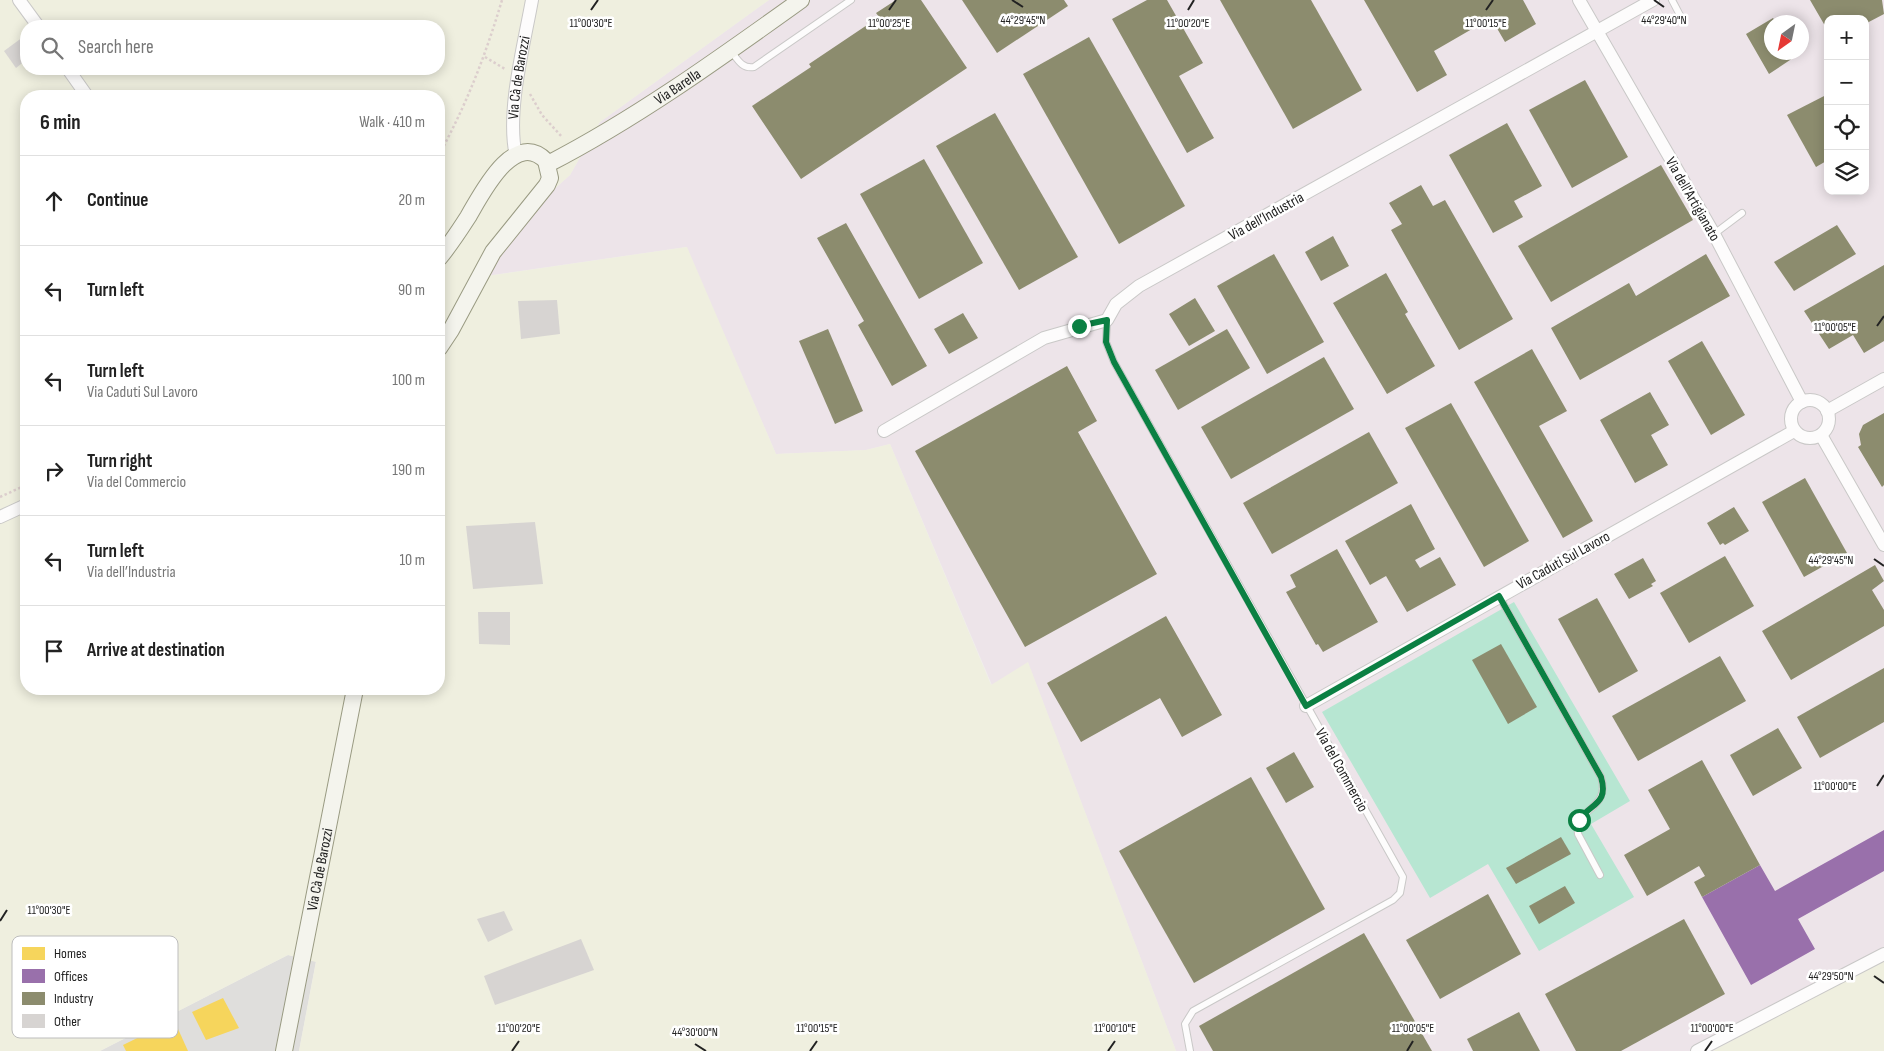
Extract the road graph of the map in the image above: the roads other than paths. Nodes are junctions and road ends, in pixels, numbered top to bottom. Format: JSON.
{"nodes":[{"id":1,"x":20,"y":0,"type":"edge"},
{"id":2,"x":532,"y":0,"type":"edge"},
{"id":3,"x":801,"y":0,"type":"edge"},
{"id":4,"x":851,"y":0,"type":"edge"},
{"id":5,"x":1579,"y":0,"type":"edge"},
{"id":6,"x":1653,"y":0,"type":"edge"},
{"id":7,"x":1672,"y":0,"type":"edge"},
{"id":8,"x":1682,"y":19,"type":"dead end"},
{"id":9,"x":34,"y":20,"type":"edge"},
{"id":10,"x":1597,"y":32,"type":"junction"},
{"id":11,"x":731,"y":50,"type":"junction"},
{"id":12,"x":72,"y":75,"type":"edge"},
{"id":13,"x":83,"y":90,"type":"edge"},
{"id":14,"x":516,"y":156,"type":"junction"},
{"id":15,"x":548,"y":164,"type":"junction"},
{"id":16,"x":1742,"y":213,"type":"dead end"},
{"id":17,"x":1714,"y":234,"type":"junction"},
{"id":18,"x":445,"y":250,"type":"edge"},
{"id":19,"x":1107,"y":320,"type":"junction"},
{"id":20,"x":445,"y":337,"type":"edge"},
{"id":21,"x":1884,"y":379,"type":"edge"},
{"id":22,"x":1802,"y":402,"type":"junction"},
{"id":23,"x":1827,"y":411,"type":"junction"},
{"id":24,"x":884,"y":431,"type":"dead end"},
{"id":25,"x":1794,"y":431,"type":"junction"},
{"id":26,"x":1820,"y":435,"type":"junction"},
{"id":27,"x":20,"y":507,"type":"edge"},
{"id":28,"x":0,"y":516,"type":"edge"},
{"id":29,"x":1884,"y":545,"type":"edge"},
{"id":30,"x":1499,"y":596,"type":"junction"},
{"id":31,"x":354,"y":695,"type":"edge"},
{"id":32,"x":1306,"y":706,"type":"junction"},
{"id":33,"x":1600,"y":875,"type":"dead end"},
{"id":34,"x":1884,"y":954,"type":"edge"},
{"id":35,"x":284,"y":1051,"type":"edge"},
{"id":36,"x":1190,"y":1051,"type":"edge"},
{"id":37,"x":1697,"y":1051,"type":"edge"}],
"edges":[{"from":1,"to":9,"type":"street"},
{"from":2,"to":14,"type":"street","name":"Via Cà de Barozzi"},
{"from":3,"to":11,"type":"street","name":"Via Barella"},
{"from":4,"to":11,"type":"lane"},
{"from":5,"to":10,"type":"street","name":"Via dell'Artigianato"},
{"from":6,"to":10,"type":"street","name":"Via dell’Industria"},
{"from":7,"to":8,"type":"lane"},
{"from":10,"to":17,"type":"street","name":"Via dell'Artigianato"},
{"from":10,"to":19,"type":"street","name":"Via dell’Industria"},
{"from":11,"to":15,"type":"street","name":"Via Barella"},
{"from":12,"to":13,"type":"street"},
{"from":14,"to":15,"type":"street"},
{"from":14,"to":18,"type":"street"},
{"from":15,"to":20,"type":"street"},
{"from":16,"to":17,"type":"lane"},
{"from":17,"to":22,"type":"street","name":"Via dell'Artigianato"},
{"from":19,"to":24,"type":"street"},
{"from":19,"to":32,"type":"lane","name":"Via del Commercio"},
{"from":21,"to":23,"type":"street"},
{"from":22,"to":23,"type":"street"},
{"from":22,"to":25,"type":"street"},
{"from":23,"to":26,"type":"street"},
{"from":25,"to":26,"type":"street"},
{"from":25,"to":30,"type":"street","name":"Via Caduti Sul Lavoro"},
{"from":26,"to":29,"type":"street"},
{"from":27,"to":28,"type":"street"},
{"from":30,"to":32,"type":"street","name":"Via Caduti Sul Lavoro"},
{"from":30,"to":33,"type":"lane"},
{"from":31,"to":35,"type":"street","name":"Via Cà de Barozzi"},
{"from":32,"to":36,"type":"lane","name":"Via del Commercio"},
{"from":34,"to":37,"type":"street"}]}
